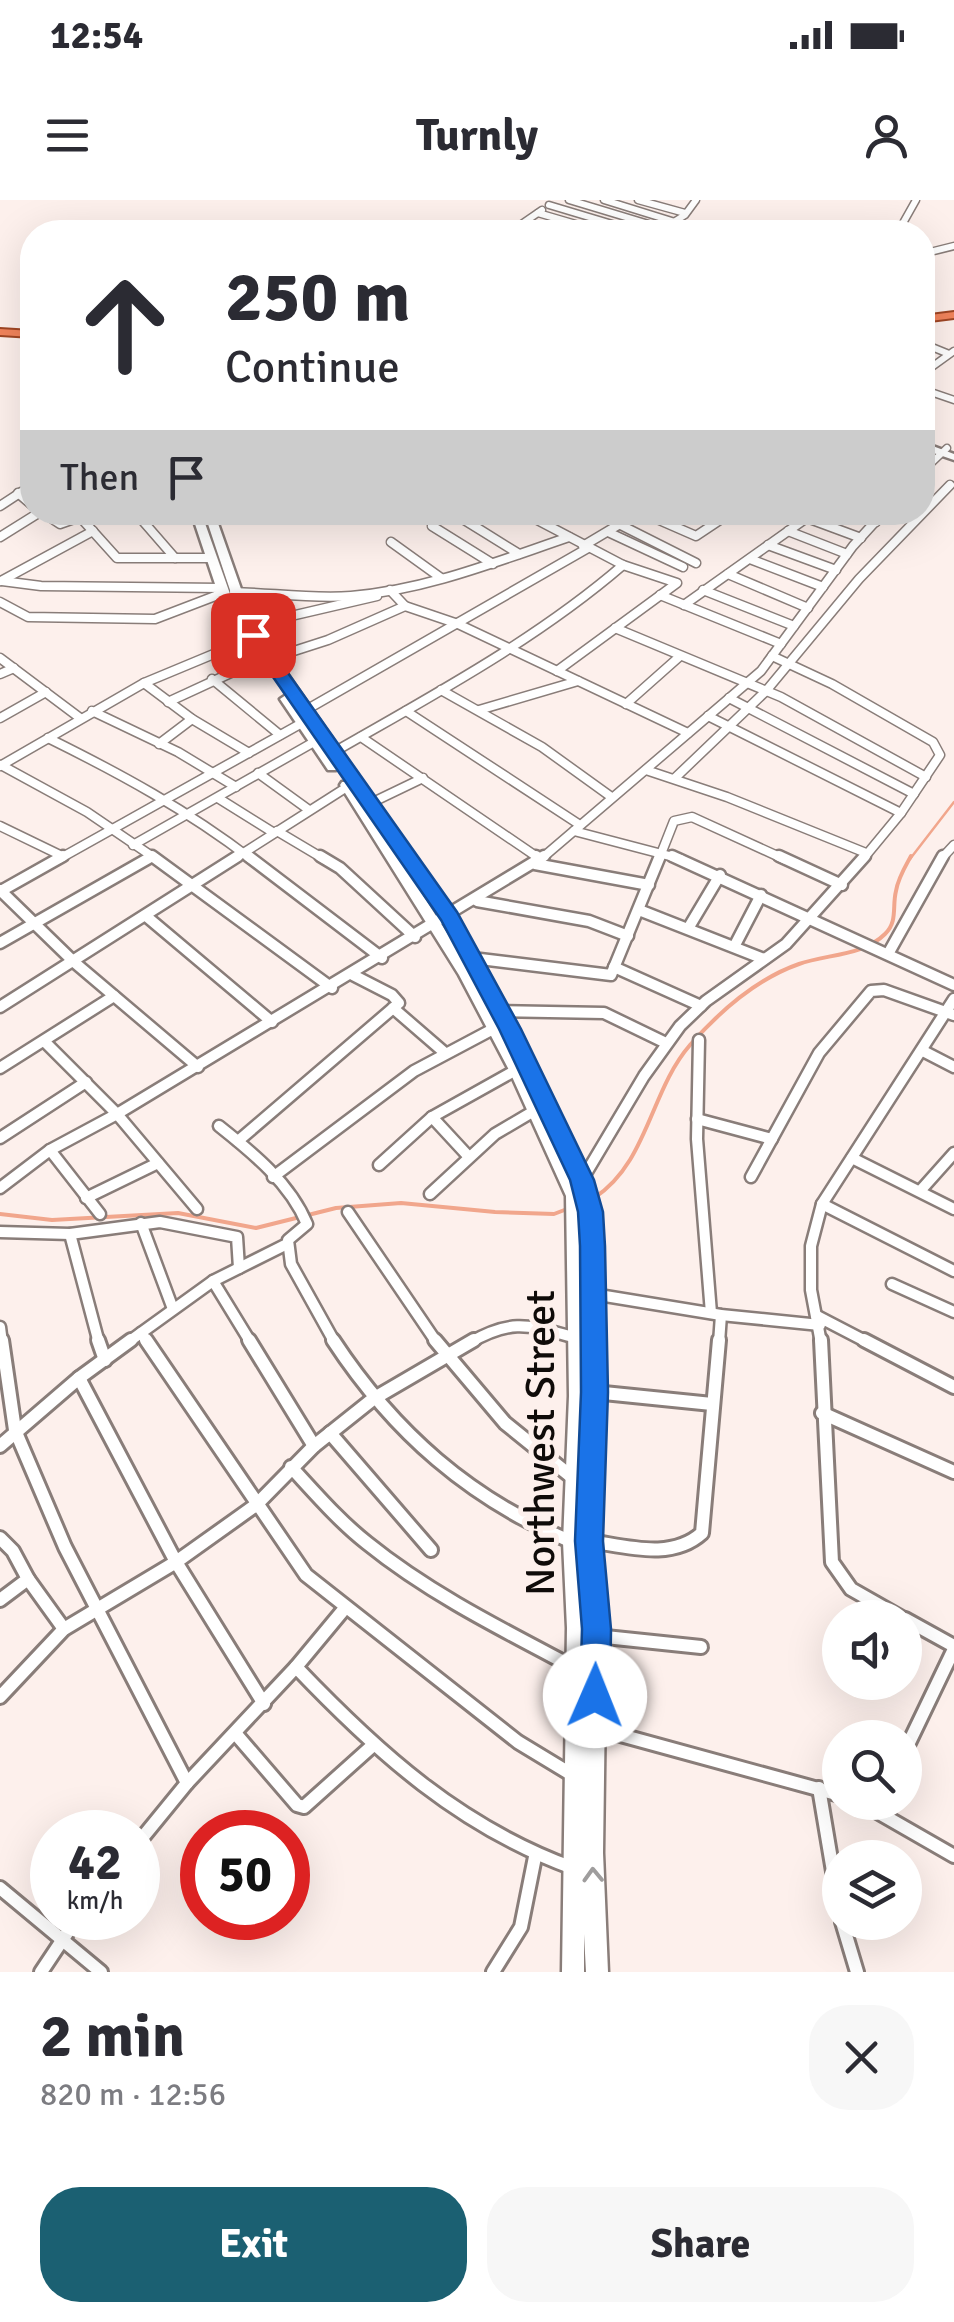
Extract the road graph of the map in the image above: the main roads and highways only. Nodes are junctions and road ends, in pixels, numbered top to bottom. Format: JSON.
{"nodes":[{"id":1,"x":200,"y":525,"type":"edge"},
{"id":2,"x":212,"y":525,"type":"edge"},
{"id":3,"x":226,"y":591,"type":"junction"},
{"id":4,"x":304,"y":716,"type":"junction"},
{"id":5,"x":443,"y":921,"type":"junction"},
{"id":6,"x":582,"y":1200,"type":"junction"},
{"id":7,"x":581,"y":1542,"type":"junction"},
{"id":8,"x":573,"y":1972,"type":"edge"},
{"id":9,"x":597,"y":1972,"type":"edge"}],
"edges":[{"from":1,"to":3,"type":"main road"},
{"from":2,"to":3,"type":"main road"},
{"from":3,"to":4,"type":"main road"},
{"from":4,"to":5,"type":"main road"},
{"from":4,"to":5,"type":"main road"},
{"from":5,"to":6,"type":"main road"},
{"from":5,"to":6,"type":"main road"},
{"from":6,"to":7,"type":"main road","name":"Northwest Street"},
{"from":6,"to":7,"type":"main road","name":"Northwest Street"},
{"from":7,"to":8,"type":"main road","name":"Northwest Street"},
{"from":9,"to":7,"type":"main road","name":"Northwest Street","one_way":true}]}
